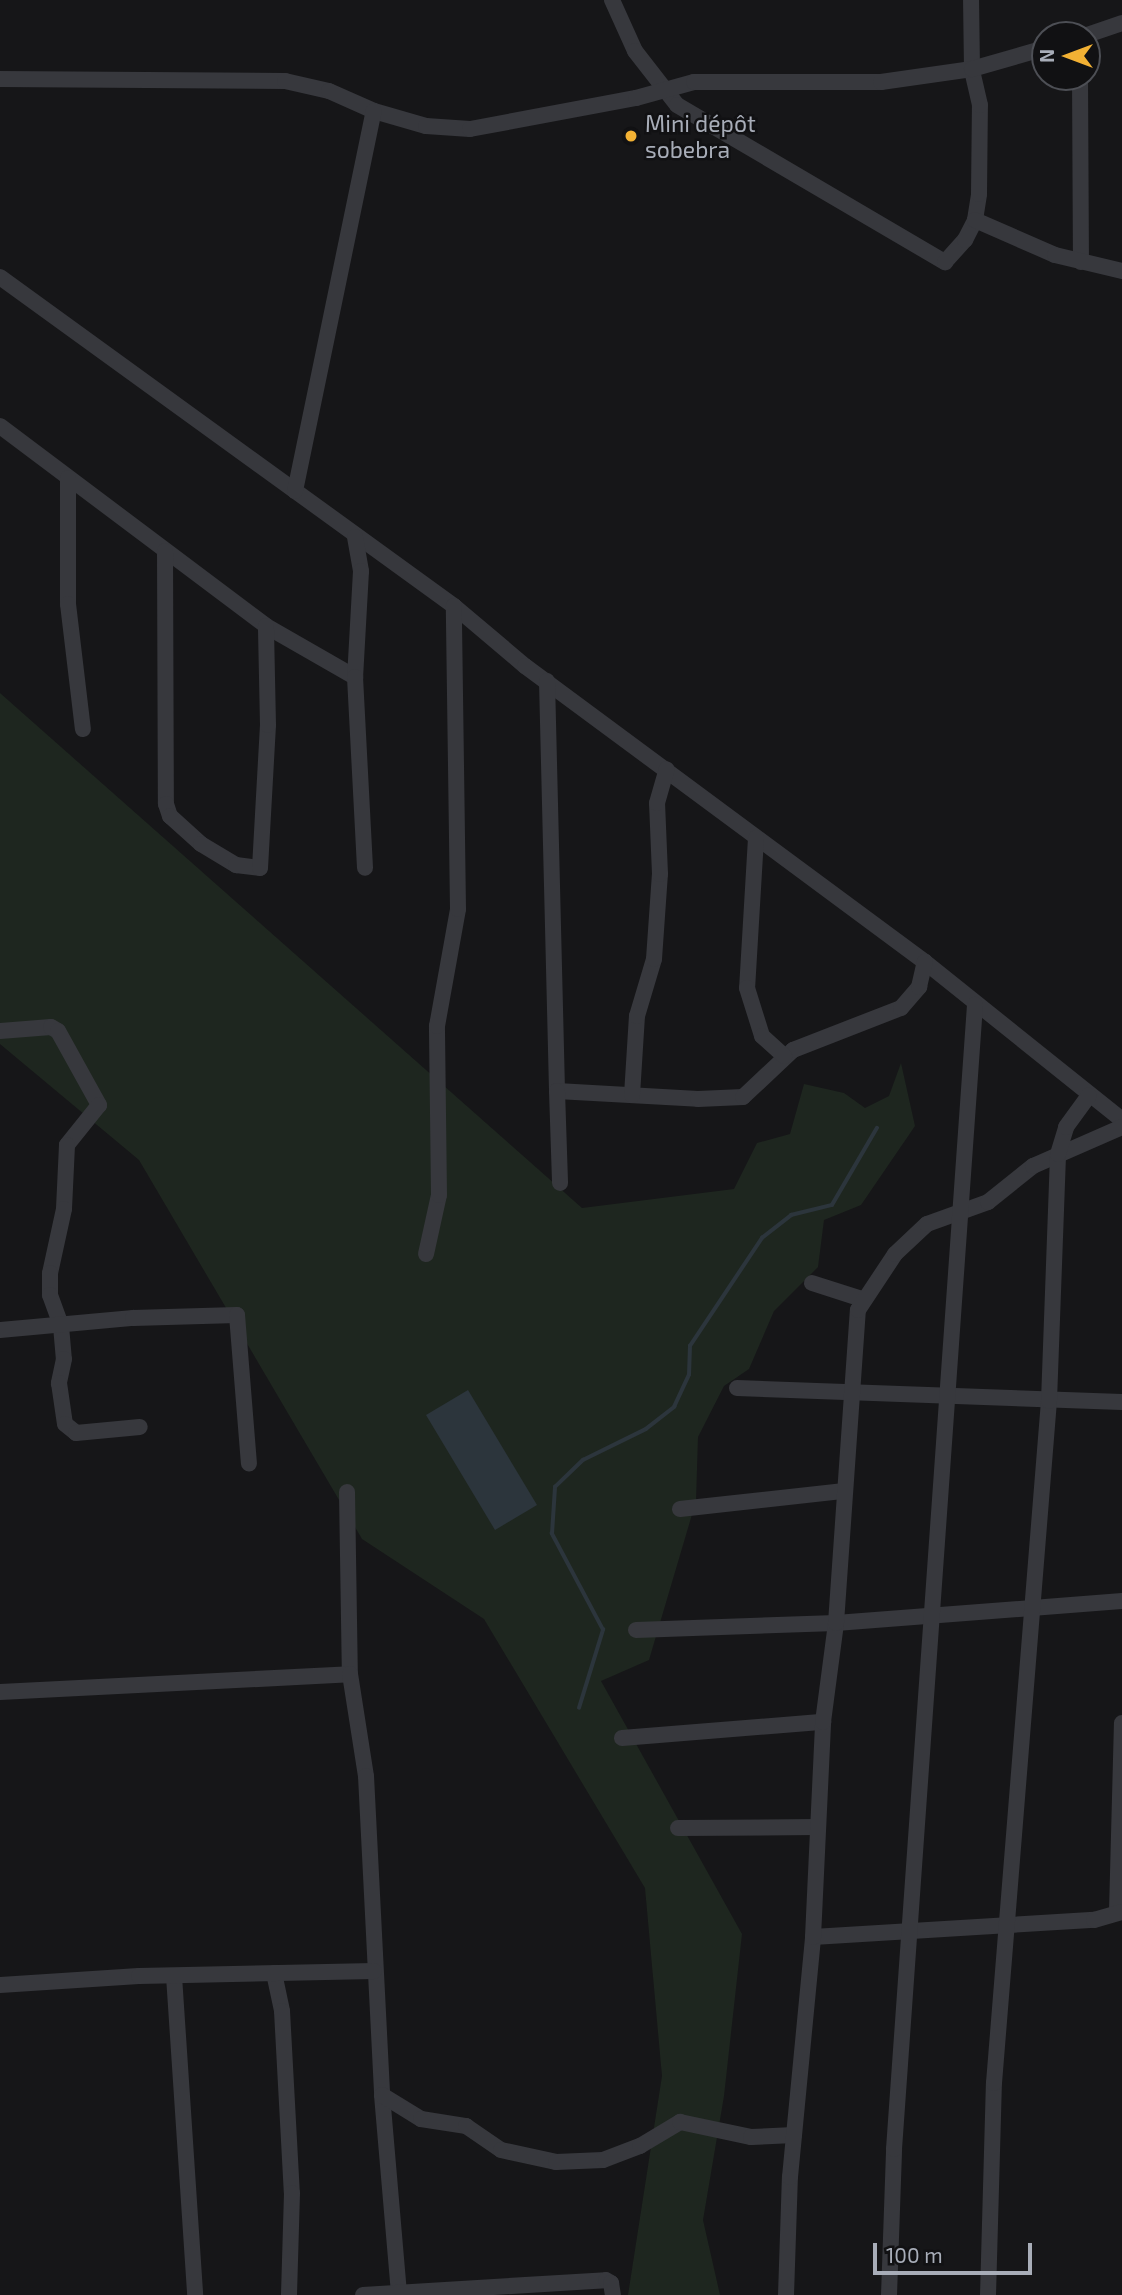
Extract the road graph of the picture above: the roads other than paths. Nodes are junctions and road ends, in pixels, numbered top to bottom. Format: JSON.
{"nodes":[{"id":1,"x":612,"y":0,"type":"edge"},
{"id":2,"x":971,"y":0,"type":"edge"},
{"id":3,"x":1122,"y":23,"type":"edge"},
{"id":4,"x":1101,"y":30,"type":"edge"},
{"id":5,"x":1031,"y":52,"type":"edge"},
{"id":6,"x":972,"y":69,"type":"junction"},
{"id":7,"x":0,"y":79,"type":"edge"},
{"id":8,"x":662,"y":90,"type":"junction"},
{"id":9,"x":1080,"y":91,"type":"edge"},
{"id":10,"x":374,"y":111,"type":"junction"},
{"id":11,"x":975,"y":220,"type":"junction"},
{"id":12,"x":1081,"y":262,"type":"junction"},
{"id":13,"x":1122,"y":271,"type":"edge"},
{"id":14,"x":0,"y":277,"type":"edge"},
{"id":15,"x":0,"y":426,"type":"edge"},
{"id":16,"x":68,"y":478,"type":"junction"},
{"id":17,"x":296,"y":491,"type":"junction"},
{"id":18,"x":355,"y":537,"type":"junction"},
{"id":19,"x":165,"y":551,"type":"junction"},
{"id":20,"x":454,"y":606,"type":"junction"},
{"id":21,"x":266,"y":626,"type":"junction"},
{"id":22,"x":355,"y":677,"type":"junction"},
{"id":23,"x":547,"y":681,"type":"junction"},
{"id":24,"x":83,"y":729,"type":"dead end"},
{"id":25,"x":667,"y":769,"type":"junction"},
{"id":26,"x":756,"y":838,"type":"junction"},
{"id":27,"x":365,"y":868,"type":"dead end"},
{"id":28,"x":925,"y":962,"type":"junction"},
{"id":29,"x":975,"y":1005,"type":"junction"},
{"id":30,"x":0,"y":1031,"type":"edge"},
{"id":31,"x":785,"y":1056,"type":"junction"},
{"id":32,"x":557,"y":1091,"type":"junction"},
{"id":33,"x":632,"y":1095,"type":"junction"},
{"id":34,"x":1089,"y":1095,"type":"junction"},
{"id":35,"x":1122,"y":1121,"type":"edge"},
{"id":36,"x":1122,"y":1127,"type":"edge"},
{"id":37,"x":1058,"y":1154,"type":"junction"},
{"id":38,"x":560,"y":1183,"type":"dead end"},
{"id":39,"x":964,"y":1213,"type":"junction"},
{"id":40,"x":426,"y":1254,"type":"dead end"},
{"id":41,"x":812,"y":1283,"type":"dead end"},
{"id":42,"x":862,"y":1299,"type":"junction"},
{"id":43,"x":61,"y":1326,"type":"junction"},
{"id":44,"x":0,"y":1330,"type":"edge"},
{"id":45,"x":737,"y":1388,"type":"dead end"},
{"id":46,"x":849,"y":1393,"type":"junction"},
{"id":47,"x":950,"y":1397,"type":"junction"},
{"id":48,"x":1049,"y":1401,"type":"junction"},
{"id":49,"x":1122,"y":1402,"type":"edge"},
{"id":50,"x":140,"y":1427,"type":"dead end"},
{"id":51,"x":249,"y":1464,"type":"dead end"},
{"id":52,"x":842,"y":1491,"type":"junction"},
{"id":53,"x":347,"y":1492,"type":"dead end"},
{"id":54,"x":680,"y":1509,"type":"dead end"},
{"id":55,"x":1122,"y":1601,"type":"edge"},
{"id":56,"x":1030,"y":1606,"type":"junction"},
{"id":57,"x":934,"y":1616,"type":"junction"},
{"id":58,"x":836,"y":1623,"type":"junction"},
{"id":59,"x":636,"y":1630,"type":"dead end"},
{"id":60,"x":350,"y":1674,"type":"junction"},
{"id":61,"x":0,"y":1692,"type":"edge"},
{"id":62,"x":823,"y":1722,"type":"junction"},
{"id":63,"x":1122,"y":1723,"type":"edge"},
{"id":64,"x":622,"y":1738,"type":"dead end"},
{"id":65,"x":818,"y":1827,"type":"junction"},
{"id":66,"x":678,"y":1828,"type":"dead end"},
{"id":67,"x":1120,"y":1912,"type":"edge"},
{"id":68,"x":1006,"y":1926,"type":"junction"},
{"id":69,"x":910,"y":1929,"type":"junction"},
{"id":70,"x":813,"y":1937,"type":"junction"},
{"id":71,"x":374,"y":1971,"type":"junction"},
{"id":72,"x":274,"y":1973,"type":"junction"},
{"id":73,"x":174,"y":1976,"type":"junction"},
{"id":74,"x":0,"y":1985,"type":"edge"},
{"id":75,"x":382,"y":2095,"type":"junction"},
{"id":76,"x":794,"y":2134,"type":"junction"},
{"id":77,"x":399,"y":2292,"type":"junction"},
{"id":78,"x":195,"y":2295,"type":"edge"},
{"id":79,"x":289,"y":2295,"type":"edge"},
{"id":80,"x":363,"y":2295,"type":"edge"},
{"id":81,"x":614,"y":2295,"type":"edge"},
{"id":82,"x":786,"y":2295,"type":"edge"},
{"id":83,"x":889,"y":2295,"type":"edge"},
{"id":84,"x":988,"y":2295,"type":"edge"}],
"edges":[{"from":1,"to":8,"type":"street"},
{"from":2,"to":6,"type":"street"},
{"from":3,"to":4,"type":"street"},
{"from":5,"to":6,"type":"street"},
{"from":6,"to":8,"type":"street"},
{"from":6,"to":11,"type":"street"},
{"from":7,"to":10,"type":"street"},
{"from":8,"to":10,"type":"street"},
{"from":8,"to":11,"type":"street"},
{"from":9,"to":12,"type":"street"},
{"from":10,"to":17,"type":"street"},
{"from":11,"to":12,"type":"street"},
{"from":12,"to":13,"type":"street"},
{"from":14,"to":17,"type":"street"},
{"from":15,"to":16,"type":"street"},
{"from":16,"to":19,"type":"street"},
{"from":16,"to":24,"type":"street"},
{"from":17,"to":18,"type":"street"},
{"from":18,"to":20,"type":"street"},
{"from":18,"to":22,"type":"street"},
{"from":19,"to":21,"type":"street"},
{"from":19,"to":21,"type":"street"},
{"from":20,"to":23,"type":"street"},
{"from":20,"to":40,"type":"street"},
{"from":21,"to":22,"type":"street"},
{"from":22,"to":27,"type":"street"},
{"from":23,"to":25,"type":"street"},
{"from":23,"to":32,"type":"street"},
{"from":25,"to":26,"type":"street"},
{"from":25,"to":33,"type":"street"},
{"from":26,"to":28,"type":"street"},
{"from":26,"to":31,"type":"street"},
{"from":28,"to":29,"type":"street"},
{"from":28,"to":31,"type":"street"},
{"from":29,"to":34,"type":"street"},
{"from":29,"to":39,"type":"street"},
{"from":30,"to":43,"type":"street"},
{"from":31,"to":33,"type":"street"},
{"from":32,"to":33,"type":"street"},
{"from":32,"to":38,"type":"street"},
{"from":34,"to":35,"type":"street"},
{"from":34,"to":37,"type":"street"},
{"from":36,"to":37,"type":"street"},
{"from":37,"to":39,"type":"street"},
{"from":37,"to":48,"type":"street"},
{"from":39,"to":42,"type":"street"},
{"from":39,"to":47,"type":"street"},
{"from":41,"to":42,"type":"street"},
{"from":42,"to":46,"type":"street"},
{"from":43,"to":44,"type":"street"},
{"from":43,"to":50,"type":"street"},
{"from":43,"to":51,"type":"street"},
{"from":45,"to":46,"type":"street"},
{"from":46,"to":47,"type":"street"},
{"from":46,"to":52,"type":"street"},
{"from":47,"to":48,"type":"street"},
{"from":47,"to":57,"type":"street"},
{"from":48,"to":49,"type":"street"},
{"from":48,"to":56,"type":"street"},
{"from":52,"to":54,"type":"street"},
{"from":52,"to":58,"type":"street"},
{"from":53,"to":60,"type":"street"},
{"from":55,"to":56,"type":"street"},
{"from":56,"to":57,"type":"street"},
{"from":56,"to":68,"type":"street"},
{"from":57,"to":58,"type":"street"},
{"from":57,"to":69,"type":"street"},
{"from":58,"to":59,"type":"street"},
{"from":58,"to":62,"type":"street"},
{"from":60,"to":61,"type":"street"},
{"from":60,"to":71,"type":"street"},
{"from":62,"to":64,"type":"street"},
{"from":62,"to":65,"type":"street"},
{"from":63,"to":67,"type":"street"},
{"from":65,"to":66,"type":"street"},
{"from":65,"to":70,"type":"street"},
{"from":67,"to":68,"type":"street"},
{"from":68,"to":69,"type":"street"},
{"from":68,"to":84,"type":"street"},
{"from":69,"to":70,"type":"street"},
{"from":69,"to":83,"type":"street"},
{"from":70,"to":76,"type":"street"},
{"from":71,"to":72,"type":"street"},
{"from":71,"to":75,"type":"street"},
{"from":72,"to":73,"type":"street"},
{"from":72,"to":79,"type":"street"},
{"from":73,"to":74,"type":"street"},
{"from":73,"to":78,"type":"street"},
{"from":75,"to":76,"type":"street"},
{"from":75,"to":77,"type":"street"},
{"from":76,"to":82,"type":"street"},
{"from":77,"to":80,"type":"street"},
{"from":77,"to":81,"type":"street"}]}
